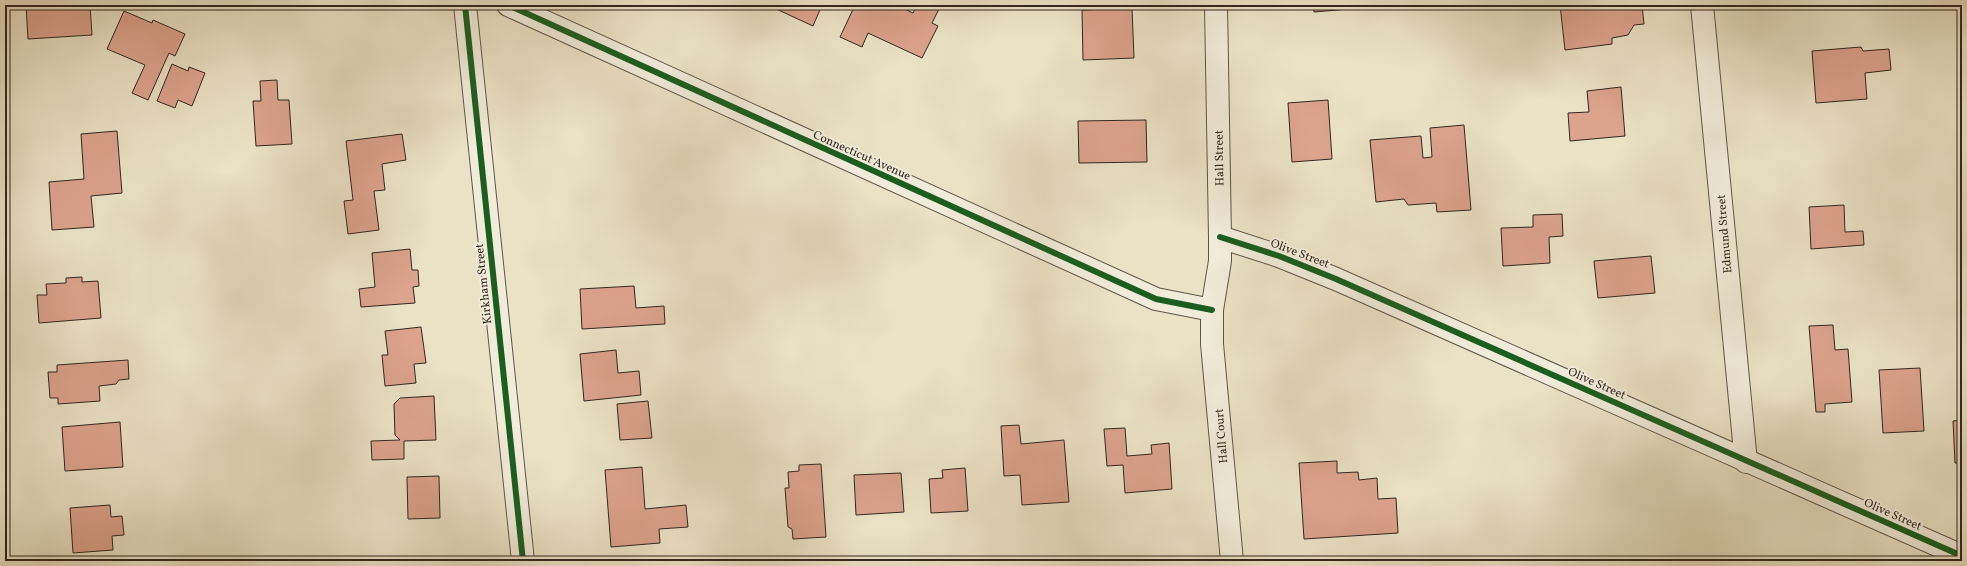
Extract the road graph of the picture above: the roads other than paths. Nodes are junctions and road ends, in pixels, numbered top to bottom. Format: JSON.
{"nodes":[{"id":1,"x":464,"y":5,"type":"edge"},
{"id":2,"x":508,"y":5,"type":"edge"},
{"id":3,"x":1216,"y":5,"type":"edge"},
{"id":4,"x":1702,"y":5,"type":"edge"},
{"id":5,"x":1220,"y":237,"type":"junction"},
{"id":6,"x":1212,"y":310,"type":"junction"},
{"id":7,"x":1746,"y":462,"type":"junction"},
{"id":8,"x":1962,"y":556,"type":"edge"},
{"id":9,"x":523,"y":561,"type":"edge"},
{"id":10,"x":1232,"y":561,"type":"edge"}],
"edges":[{"from":1,"to":9,"type":"street","name":"Kirkham Street"},
{"from":2,"to":6,"type":"street","name":"Connecticut Avenue"},
{"from":3,"to":5,"type":"street","name":"Hall Street"},
{"from":4,"to":7,"type":"street","name":"Edmund Street"},
{"from":5,"to":6,"type":"street","name":"Hall Street"},
{"from":5,"to":7,"type":"street","name":"Olive Street"},
{"from":6,"to":10,"type":"street","name":"Hall Court"},
{"from":7,"to":8,"type":"street","name":"Olive Street"}]}
